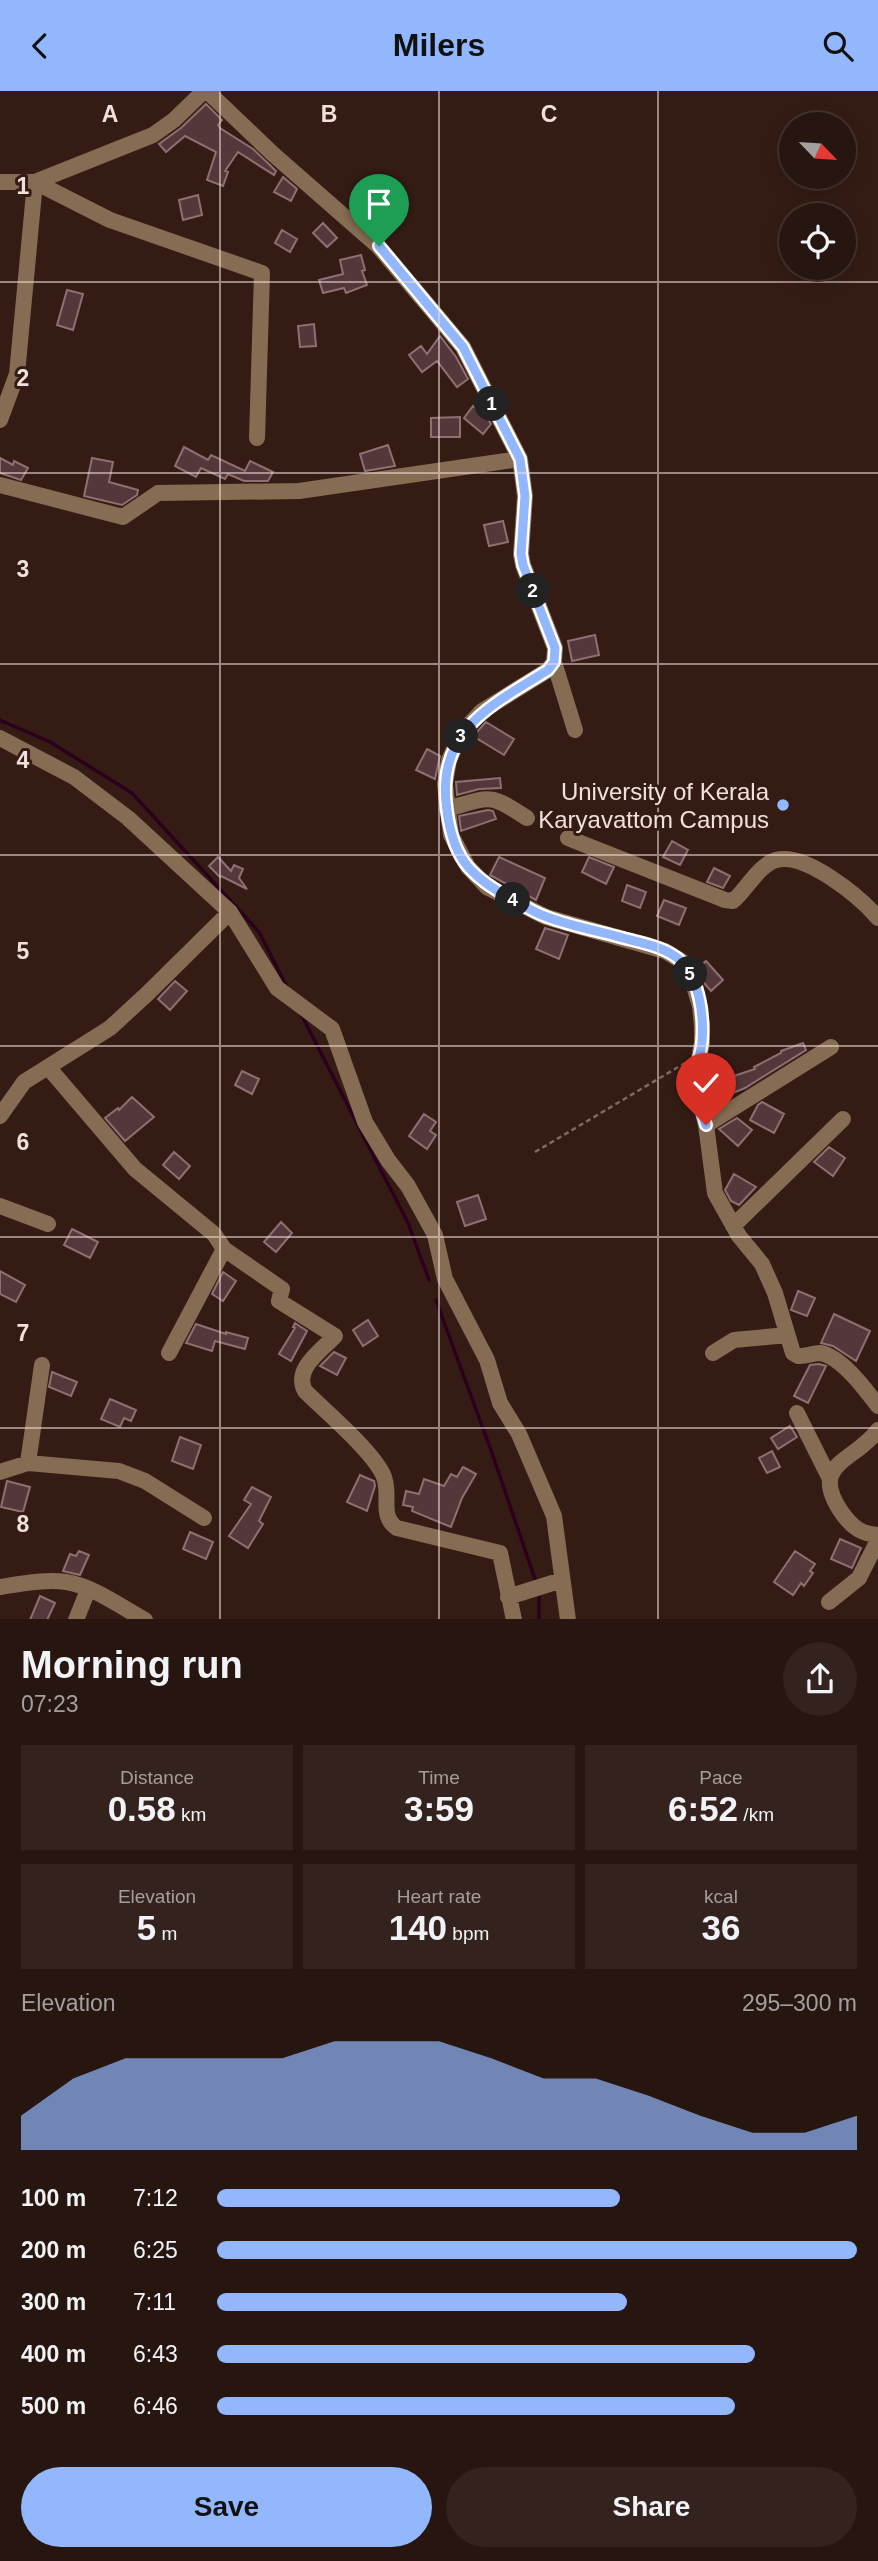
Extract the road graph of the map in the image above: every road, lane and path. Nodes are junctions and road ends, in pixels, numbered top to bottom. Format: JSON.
{"nodes":[{"id":1,"x":205,"y":91,"type":"edge"},
{"id":2,"x":0,"y":182,"type":"edge"},
{"id":3,"x":35,"y":182,"type":"junction"},
{"id":4,"x":0,"y":420,"type":"edge"},
{"id":5,"x":257,"y":438,"type":"dead end"},
{"id":6,"x":520,"y":459,"type":"junction"},
{"id":7,"x":0,"y":485,"type":"edge"},
{"id":8,"x":554,"y":662,"type":"junction"},
{"id":9,"x":575,"y":730,"type":"dead end"},
{"id":10,"x":0,"y":738,"type":"edge"},
{"id":11,"x":447,"y":809,"type":"junction"},
{"id":12,"x":527,"y":818,"type":"dead end"},
{"id":13,"x":568,"y":838,"type":"dead end"},
{"id":14,"x":230,"y":912,"type":"junction"},
{"id":15,"x":878,"y":918,"type":"edge"},
{"id":16,"x":831,"y":1047,"type":"dead end"},
{"id":17,"x":700,"y":1054,"type":"junction"},
{"id":18,"x":48,"y":1067,"type":"junction"},
{"id":19,"x":0,"y":1116,"type":"edge"},
{"id":20,"x":843,"y":1119,"type":"dead end"},
{"id":21,"x":706,"y":1125,"type":"junction"},
{"id":22,"x":535,"y":1152,"type":"dead end"},
{"id":23,"x":0,"y":1206,"type":"edge"},
{"id":24,"x":48,"y":1224,"type":"dead end"},
{"id":25,"x":733,"y":1226,"type":"junction"},
{"id":26,"x":224,"y":1249,"type":"junction"},
{"id":27,"x":788,"y":1335,"type":"junction"},
{"id":28,"x":169,"y":1353,"type":"dead end"},
{"id":29,"x":713,"y":1353,"type":"dead end"},
{"id":30,"x":42,"y":1365,"type":"dead end"},
{"id":31,"x":878,"y":1406,"type":"edge"},
{"id":32,"x":797,"y":1413,"type":"dead end"},
{"id":33,"x":878,"y":1430,"type":"edge"},
{"id":34,"x":29,"y":1463,"type":"junction"},
{"id":35,"x":0,"y":1472,"type":"edge"},
{"id":36,"x":830,"y":1477,"type":"junction"},
{"id":37,"x":204,"y":1518,"type":"dead end"},
{"id":38,"x":878,"y":1537,"type":"edge"},
{"id":39,"x":562,"y":1580,"type":"junction"},
{"id":40,"x":0,"y":1587,"type":"edge"},
{"id":41,"x":88,"y":1590,"type":"junction"},
{"id":42,"x":508,"y":1597,"type":"junction"},
{"id":43,"x":829,"y":1602,"type":"dead end"},
{"id":44,"x":76,"y":1619,"type":"edge"},
{"id":45,"x":145,"y":1619,"type":"edge"},
{"id":46,"x":514,"y":1619,"type":"edge"},
{"id":47,"x":568,"y":1619,"type":"edge"}],
"edges":[{"from":1,"to":3,"type":"street"},
{"from":1,"to":6,"type":"street"},
{"from":2,"to":3,"type":"street"},
{"from":3,"to":4,"type":"street"},
{"from":3,"to":5,"type":"street"},
{"from":6,"to":7,"type":"street"},
{"from":6,"to":8,"type":"street"},
{"from":8,"to":9,"type":"street"},
{"from":8,"to":11,"type":"street"},
{"from":10,"to":14,"type":"street"},
{"from":11,"to":12,"type":"street"},
{"from":11,"to":17,"type":"street"},
{"from":13,"to":15,"type":"street"},
{"from":14,"to":18,"type":"street"},
{"from":14,"to":39,"type":"street"},
{"from":16,"to":21,"type":"street"},
{"from":17,"to":21,"type":"street"},
{"from":17,"to":22,"type":"path"},
{"from":18,"to":19,"type":"street"},
{"from":18,"to":26,"type":"street"},
{"from":20,"to":25,"type":"street"},
{"from":21,"to":25,"type":"street"},
{"from":23,"to":24,"type":"street"},
{"from":25,"to":27,"type":"street"},
{"from":26,"to":28,"type":"street"},
{"from":26,"to":42,"type":"street"},
{"from":27,"to":29,"type":"street"},
{"from":27,"to":31,"type":"street"},
{"from":30,"to":34,"type":"street"},
{"from":32,"to":36,"type":"street"},
{"from":33,"to":36,"type":"street"},
{"from":34,"to":35,"type":"street"},
{"from":34,"to":37,"type":"street"},
{"from":36,"to":38,"type":"street"},
{"from":38,"to":43,"type":"street"},
{"from":39,"to":42,"type":"street"},
{"from":39,"to":47,"type":"street"},
{"from":40,"to":41,"type":"street"},
{"from":41,"to":44,"type":"street"},
{"from":41,"to":45,"type":"street"},
{"from":42,"to":46,"type":"street"}]}
